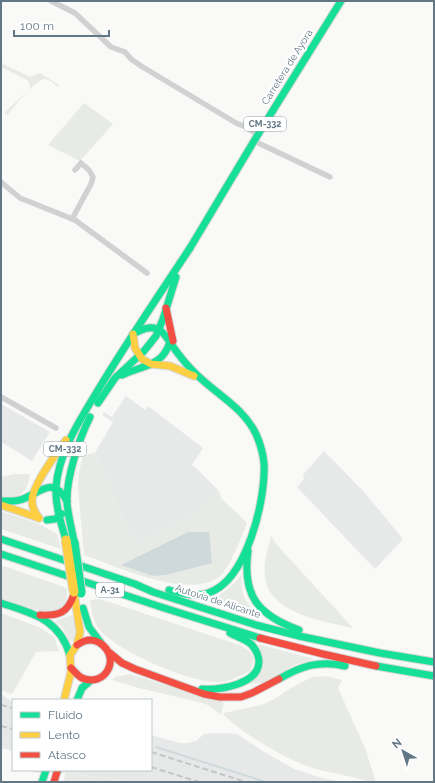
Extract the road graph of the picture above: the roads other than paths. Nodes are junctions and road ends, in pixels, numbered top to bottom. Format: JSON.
{"nodes":[{"id":1,"x":51,"y":1,"type":"edge"},
{"id":2,"x":341,"y":1,"type":"edge"},
{"id":3,"x":256,"y":138,"type":"junction"},
{"id":4,"x":76,"y":170,"type":"dead end"},
{"id":5,"x":330,"y":177,"type":"dead end"},
{"id":6,"x":1,"y":182,"type":"edge"},
{"id":7,"x":72,"y":219,"type":"junction"},
{"id":8,"x":190,"y":248,"type":"junction"},
{"id":9,"x":147,"y":273,"type":"dead end"},
{"id":10,"x":166,"y":306,"type":"junction"},
{"id":11,"x":159,"y":328,"type":"junction"},
{"id":12,"x":133,"y":334,"type":"junction"},
{"id":13,"x":170,"y":342,"type":"junction"},
{"id":14,"x":176,"y":351,"type":"junction"},
{"id":15,"x":138,"y":356,"type":"junction"},
{"id":16,"x":152,"y":364,"type":"junction"},
{"id":17,"x":203,"y":380,"type":"junction"},
{"id":18,"x":112,"y":382,"type":"junction"},
{"id":19,"x":1,"y":397,"type":"edge"},
{"id":20,"x":84,"y":414,"type":"junction"},
{"id":21,"x":56,"y":428,"type":"dead end"},
{"id":22,"x":56,"y":488,"type":"junction"},
{"id":23,"x":34,"y":492,"type":"junction"},
{"id":24,"x":1,"y":501,"type":"edge"},
{"id":25,"x":67,"y":502,"type":"junction"},
{"id":26,"x":1,"y":505,"type":"edge"},
{"id":27,"x":59,"y":516,"type":"junction"},
{"id":28,"x":43,"y":519,"type":"junction"},
{"id":29,"x":63,"y":528,"type":"junction"},
{"id":30,"x":253,"y":532,"type":"junction"},
{"id":31,"x":1,"y":539,"type":"edge"},
{"id":32,"x":70,"y":541,"type":"junction"},
{"id":33,"x":1,"y":554,"type":"edge"},
{"id":34,"x":135,"y":584,"type":"junction"},
{"id":35,"x":78,"y":593,"type":"junction"},
{"id":36,"x":1,"y":603,"type":"edge"},
{"id":37,"x":35,"y":615,"type":"junction"},
{"id":38,"x":219,"y":625,"type":"junction"},
{"id":39,"x":319,"y":639,"type":"junction"},
{"id":40,"x":102,"y":643,"type":"junction"},
{"id":41,"x":77,"y":645,"type":"junction"},
{"id":42,"x":110,"y":653,"type":"junction"},
{"id":43,"x":70,"y":655,"type":"junction"},
{"id":44,"x":434,"y":662,"type":"edge"},
{"id":45,"x":374,"y":665,"type":"junction"},
{"id":46,"x":71,"y":668,"type":"junction"},
{"id":47,"x":136,"y":670,"type":"junction"},
{"id":48,"x":105,"y":675,"type":"junction"},
{"id":49,"x":434,"y":676,"type":"edge"},
{"id":50,"x":90,"y":681,"type":"junction"},
{"id":51,"x":186,"y":686,"type":"junction"},
{"id":52,"x":64,"y":699,"type":"edge"},
{"id":53,"x":77,"y":699,"type":"edge"},
{"id":54,"x":46,"y":771,"type":"edge"},
{"id":55,"x":58,"y":771,"type":"edge"},
{"id":56,"x":42,"y":782,"type":"edge"},
{"id":57,"x":54,"y":782,"type":"edge"}],
"edges":[{"from":1,"to":3,"type":"street"},
{"from":2,"to":3,"type":"main road","name":"Carretera de Ayora","number":"CM-332"},
{"from":3,"to":5,"type":"street"},
{"from":3,"to":8,"type":"main road","name":"Carretera de Ayora","number":"CM-332"},
{"from":4,"to":7,"type":"street"},
{"from":6,"to":7,"type":"street"},
{"from":7,"to":9,"type":"street"},
{"from":8,"to":10,"type":"main road"},
{"from":8,"to":12,"type":"main road"},
{"from":10,"to":11,"type":"main road"},
{"from":10,"to":14,"type":"main road"},
{"from":11,"to":12,"type":"main road"},
{"from":11,"to":13,"type":"main road"},
{"from":11,"to":15,"type":"main road"},
{"from":12,"to":15,"type":"main road"},
{"from":12,"to":20,"type":"main road","number":"CM-332"},
{"from":13,"to":14,"type":"main road"},
{"from":13,"to":16,"type":"main road"},
{"from":14,"to":17,"type":"main road"},
{"from":15,"to":16,"type":"main road"},
{"from":15,"to":18,"type":"main road"},
{"from":16,"to":17,"type":"main road"},
{"from":16,"to":18,"type":"main road"},
{"from":17,"to":30,"type":"main road"},
{"from":18,"to":25,"type":"main road"},
{"from":19,"to":21,"type":"street"},
{"from":20,"to":22,"type":"main road","number":"CM-332"},
{"from":20,"to":23,"type":"main road"},
{"from":22,"to":23,"type":"main road"},
{"from":22,"to":25,"type":"main road"},
{"from":22,"to":27,"type":"main road"},
{"from":23,"to":24,"type":"main road"},
{"from":23,"to":28,"type":"main road"},
{"from":25,"to":27,"type":"main road"},
{"from":25,"to":32,"type":"main road"},
{"from":26,"to":28,"type":"main road"},
{"from":27,"to":28,"type":"main road"},
{"from":27,"to":29,"type":"main road"},
{"from":28,"to":29,"type":"main road"},
{"from":29,"to":32,"type":"main road"},
{"from":30,"to":34,"type":"main road"},
{"from":30,"to":39,"type":"main road"},
{"from":31,"to":34,"type":"main road","name":"Autovía de Alicante","number":"A-31"},
{"from":32,"to":35,"type":"main road","bridge":true},
{"from":33,"to":38,"type":"main road","number":"A-31"},
{"from":34,"to":39,"type":"main road","name":"Autovía de Alicante","number":"A-31"},
{"from":35,"to":37,"type":"main road"},
{"from":35,"to":40,"type":"main road"},
{"from":35,"to":41,"type":"main road"},
{"from":36,"to":37,"type":"main road"},
{"from":37,"to":43,"type":"main road"},
{"from":38,"to":45,"type":"main road","number":"A-31"},
{"from":38,"to":51,"type":"main road"},
{"from":39,"to":44,"type":"main road","name":"Autovía de Alicante","number":"A-31"},
{"from":40,"to":41,"type":"main road"},
{"from":40,"to":42,"type":"main road"},
{"from":41,"to":43,"type":"main road"},
{"from":42,"to":47,"type":"main road"},
{"from":42,"to":48,"type":"main road"},
{"from":43,"to":46,"type":"main road"},
{"from":45,"to":49,"type":"main road","number":"A-31"},
{"from":45,"to":51,"type":"main road"},
{"from":46,"to":50,"type":"main road"},
{"from":46,"to":52,"type":"main road"},
{"from":47,"to":48,"type":"main road"},
{"from":47,"to":51,"type":"main road"},
{"from":48,"to":50,"type":"main road"},
{"from":50,"to":53,"type":"main road"},
{"from":54,"to":56,"type":"main road"},
{"from":55,"to":57,"type":"main road"}]}
